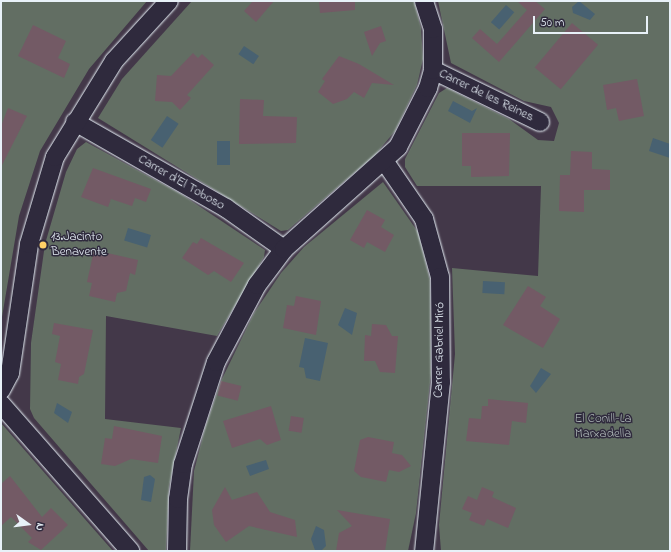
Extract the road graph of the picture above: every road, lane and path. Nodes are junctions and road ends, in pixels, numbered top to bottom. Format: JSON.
{"nodes":[{"id":1,"x":169,"y":1,"type":"edge"},
{"id":2,"x":424,"y":1,"type":"edge"},
{"id":3,"x":433,"y":70,"type":"junction"},
{"id":4,"x":74,"y":122,"type":"junction"},
{"id":5,"x":540,"y":122,"type":"dead end"},
{"id":6,"x":385,"y":162,"type":"junction"},
{"id":7,"x":284,"y":249,"type":"junction"},
{"id":8,"x":1,"y":390,"type":"edge"},
{"id":9,"x":1,"y":404,"type":"edge"},
{"id":10,"x":130,"y":551,"type":"edge"},
{"id":11,"x":178,"y":551,"type":"edge"},
{"id":12,"x":424,"y":551,"type":"edge"}],
"edges":[{"from":1,"to":4,"type":"street"},
{"from":2,"to":3,"type":"street"},
{"from":3,"to":5,"type":"street","name":"Carrer de les Reines"},
{"from":3,"to":6,"type":"street"},
{"from":4,"to":7,"type":"street","name":"Carrer d'El Toboso"},
{"from":4,"to":8,"type":"street"},
{"from":6,"to":7,"type":"street"},
{"from":6,"to":12,"type":"street","name":"Carrer Gabriel Miró"},
{"from":7,"to":11,"type":"street"},
{"from":9,"to":10,"type":"street"}]}
